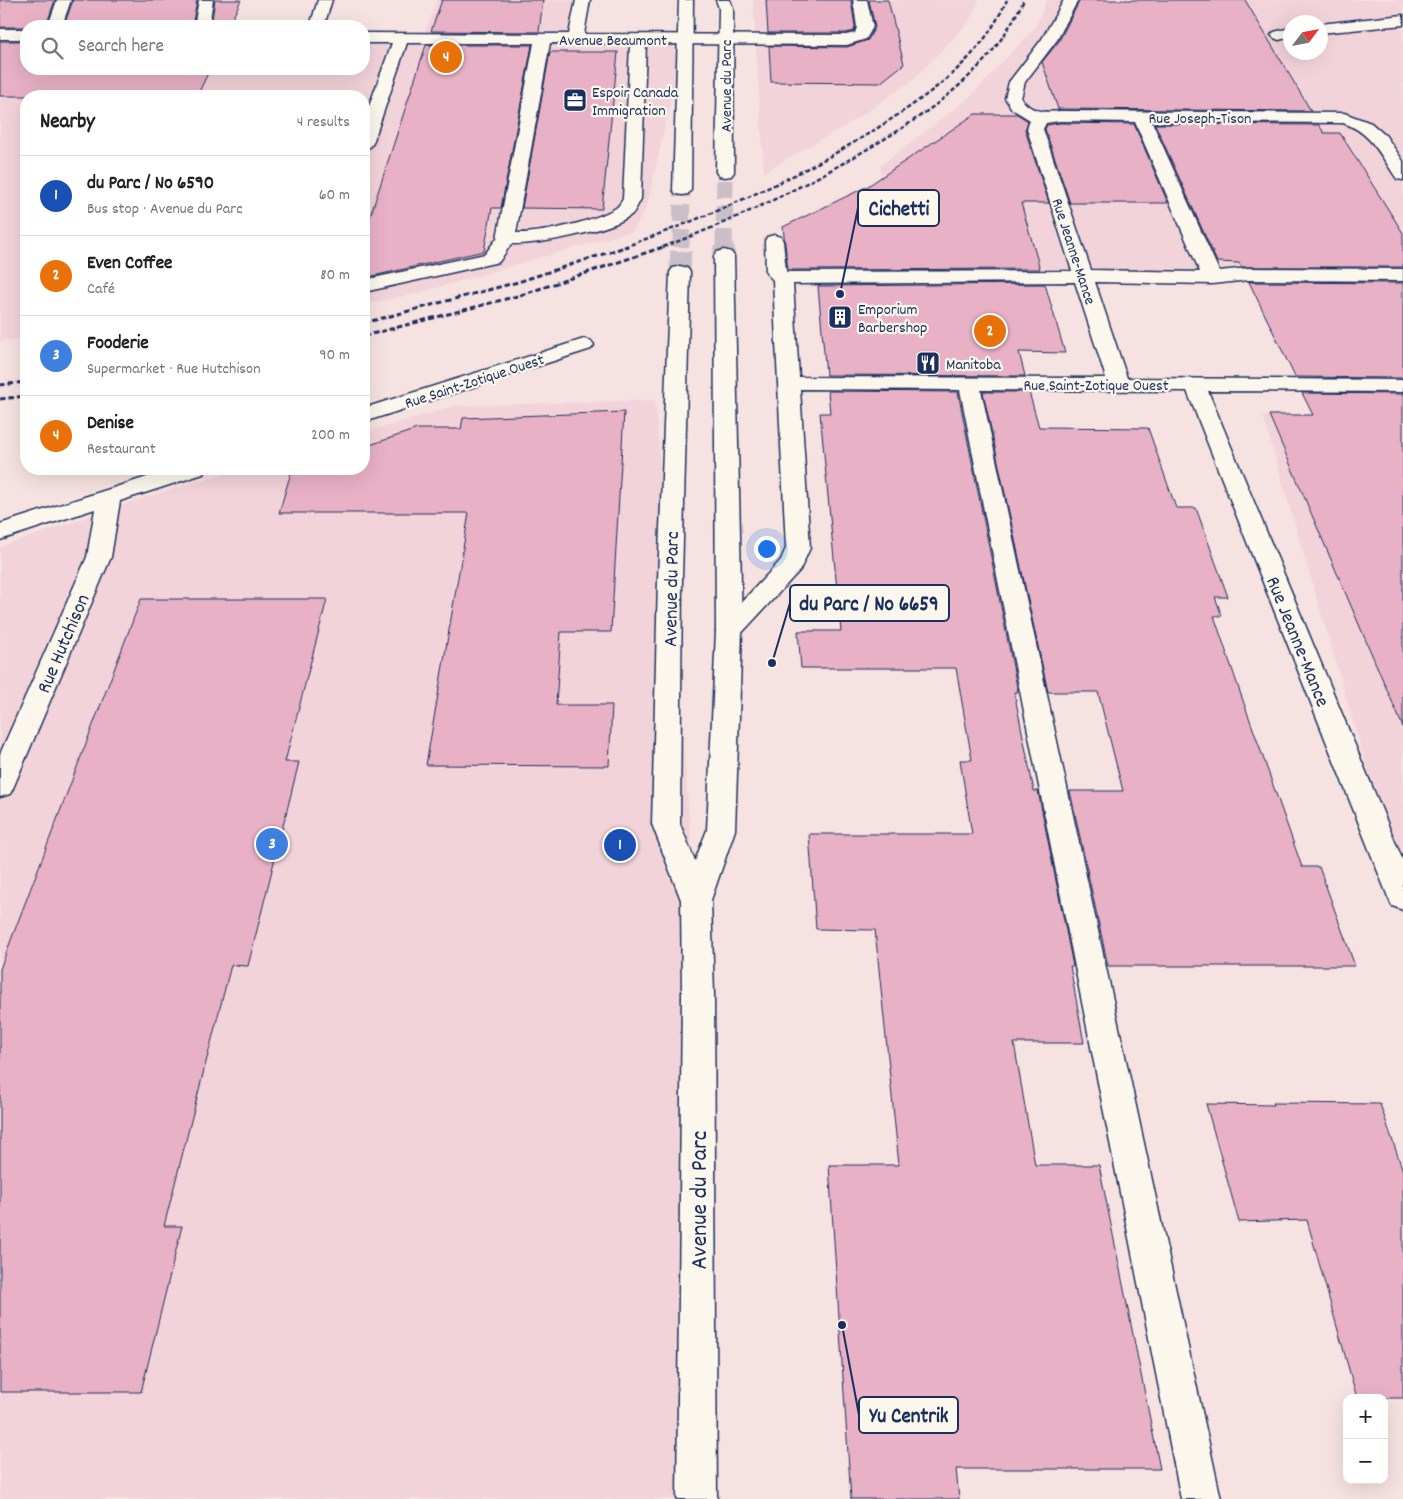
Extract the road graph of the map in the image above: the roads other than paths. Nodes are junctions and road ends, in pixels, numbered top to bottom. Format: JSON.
{"nodes":[{"id":1,"x":64,"y":0,"type":"edge"},
{"id":2,"x":206,"y":0,"type":"edge"},
{"id":3,"x":325,"y":0,"type":"edge"},
{"id":4,"x":583,"y":0,"type":"edge"},
{"id":5,"x":686,"y":0,"type":"edge"},
{"id":6,"x":723,"y":0,"type":"edge"},
{"id":7,"x":860,"y":0,"type":"edge"},
{"id":8,"x":1071,"y":0,"type":"edge"},
{"id":9,"x":58,"y":20,"type":"edge"},
{"id":10,"x":203,"y":20,"type":"edge"},
{"id":11,"x":319,"y":20,"type":"edge"},
{"id":12,"x":1403,"y":20,"type":"edge"},
{"id":13,"x":1328,"y":28,"type":"edge"},
{"id":14,"x":0,"y":34,"type":"edge"},
{"id":15,"x":20,"y":34,"type":"edge"},
{"id":16,"x":370,"y":38,"type":"edge"},
{"id":17,"x":401,"y":38,"type":"junction"},
{"id":18,"x":543,"y":39,"type":"junction"},
{"id":19,"x":576,"y":39,"type":"junction"},
{"id":20,"x":638,"y":40,"type":"junction"},
{"id":21,"x":684,"y":40,"type":"junction"},
{"id":22,"x":724,"y":40,"type":"junction"},
{"id":23,"x":1141,"y":116,"type":"junction"},
{"id":24,"x":1041,"y":119,"type":"junction"},
{"id":25,"x":370,"y":127,"type":"edge"},
{"id":26,"x":725,"y":172,"type":"tunnel mouth"},
{"id":27,"x":1403,"y":175,"type":"edge"},
{"id":28,"x":682,"y":190,"type":"tunnel mouth"},
{"id":29,"x":506,"y":238,"type":"junction"},
{"id":30,"x":774,"y":241,"type":"dead end"},
{"id":31,"x":724,"y":256,"type":"tunnel mouth"},
{"id":32,"x":680,"y":272,"type":"tunnel mouth"},
{"id":33,"x":1403,"y":275,"type":"edge"},
{"id":34,"x":1083,"y":276,"type":"junction"},
{"id":35,"x":783,"y":278,"type":"junction"},
{"id":36,"x":1212,"y":278,"type":"junction"},
{"id":37,"x":370,"y":285,"type":"edge"},
{"id":38,"x":584,"y":345,"type":"dead end"},
{"id":39,"x":789,"y":382,"type":"junction"},
{"id":40,"x":969,"y":384,"type":"junction"},
{"id":41,"x":1118,"y":384,"type":"junction"},
{"id":42,"x":1195,"y":385,"type":"junction"},
{"id":43,"x":1403,"y":386,"type":"edge"},
{"id":44,"x":370,"y":413,"type":"edge"},
{"id":45,"x":176,"y":475,"type":"edge"},
{"id":46,"x":109,"y":496,"type":"junction"},
{"id":47,"x":0,"y":532,"type":"edge"},
{"id":48,"x":729,"y":631,"type":"junction"},
{"id":49,"x":0,"y":786,"type":"edge"},
{"id":50,"x":1403,"y":897,"type":"edge"},
{"id":51,"x":696,"y":900,"type":"junction"},
{"id":52,"x":697,"y":1499,"type":"edge"},
{"id":53,"x":1200,"y":1499,"type":"edge"}],
"edges":[{"from":1,"to":9,"type":"street"},
{"from":2,"to":10,"type":"street"},
{"from":3,"to":11,"type":"street"},
{"from":4,"to":19,"type":"street"},
{"from":5,"to":21,"type":"street"},
{"from":6,"to":22,"type":"street","name":"Avenue du Parc"},
{"from":7,"to":22,"type":"street","name":"Avenue Beaumont"},
{"from":8,"to":24,"type":"street"},
{"from":12,"to":13,"type":"street"},
{"from":14,"to":15,"type":"street"},
{"from":16,"to":17,"type":"street","name":"Avenue Beaumont"},
{"from":17,"to":18,"type":"street","name":"Avenue Beaumont"},
{"from":17,"to":25,"type":"street"},
{"from":18,"to":19,"type":"street","name":"Avenue Beaumont"},
{"from":18,"to":29,"type":"street"},
{"from":19,"to":20,"type":"street","name":"Avenue Beaumont"},
{"from":20,"to":21,"type":"street","name":"Avenue Beaumont"},
{"from":20,"to":29,"type":"street"},
{"from":21,"to":22,"type":"street","name":"Avenue Beaumont"},
{"from":21,"to":28,"type":"street"},
{"from":22,"to":26,"type":"street","name":"Avenue du Parc"},
{"from":23,"to":24,"type":"street","name":"Rue Joseph-Tison"},
{"from":23,"to":27,"type":"street","name":"Rue Joseph-Tison"},
{"from":23,"to":36,"type":"street"},
{"from":24,"to":34,"type":"street","name":"Rue Jeanne-Mance"},
{"from":29,"to":37,"type":"street"},
{"from":30,"to":35,"type":"street"},
{"from":31,"to":48,"type":"street","name":"Avenue du Parc"},
{"from":32,"to":51,"type":"street","name":"Avenue du Parc"},
{"from":33,"to":36,"type":"street"},
{"from":34,"to":35,"type":"street"},
{"from":34,"to":36,"type":"street"},
{"from":34,"to":41,"type":"street","name":"Rue Jeanne-Mance"},
{"from":35,"to":39,"type":"street"},
{"from":38,"to":44,"type":"street","name":"Rue Saint-Zotique Ouest"},
{"from":39,"to":40,"type":"street","name":"Rue Saint-Zotique Ouest"},
{"from":39,"to":48,"type":"street"},
{"from":40,"to":41,"type":"street","name":"Rue Saint-Zotique Ouest"},
{"from":40,"to":53,"type":"street"},
{"from":41,"to":42,"type":"street","name":"Rue Saint-Zotique Ouest"},
{"from":42,"to":43,"type":"street","name":"Rue Saint-Zotique Ouest"},
{"from":42,"to":50,"type":"street","name":"Rue Jeanne-Mance"},
{"from":45,"to":46,"type":"street"},
{"from":46,"to":47,"type":"street"},
{"from":46,"to":49,"type":"street","name":"Rue Hutchison"},
{"from":48,"to":51,"type":"street","name":"Avenue du Parc"},
{"from":51,"to":52,"type":"street","name":"Avenue du Parc"}]}
